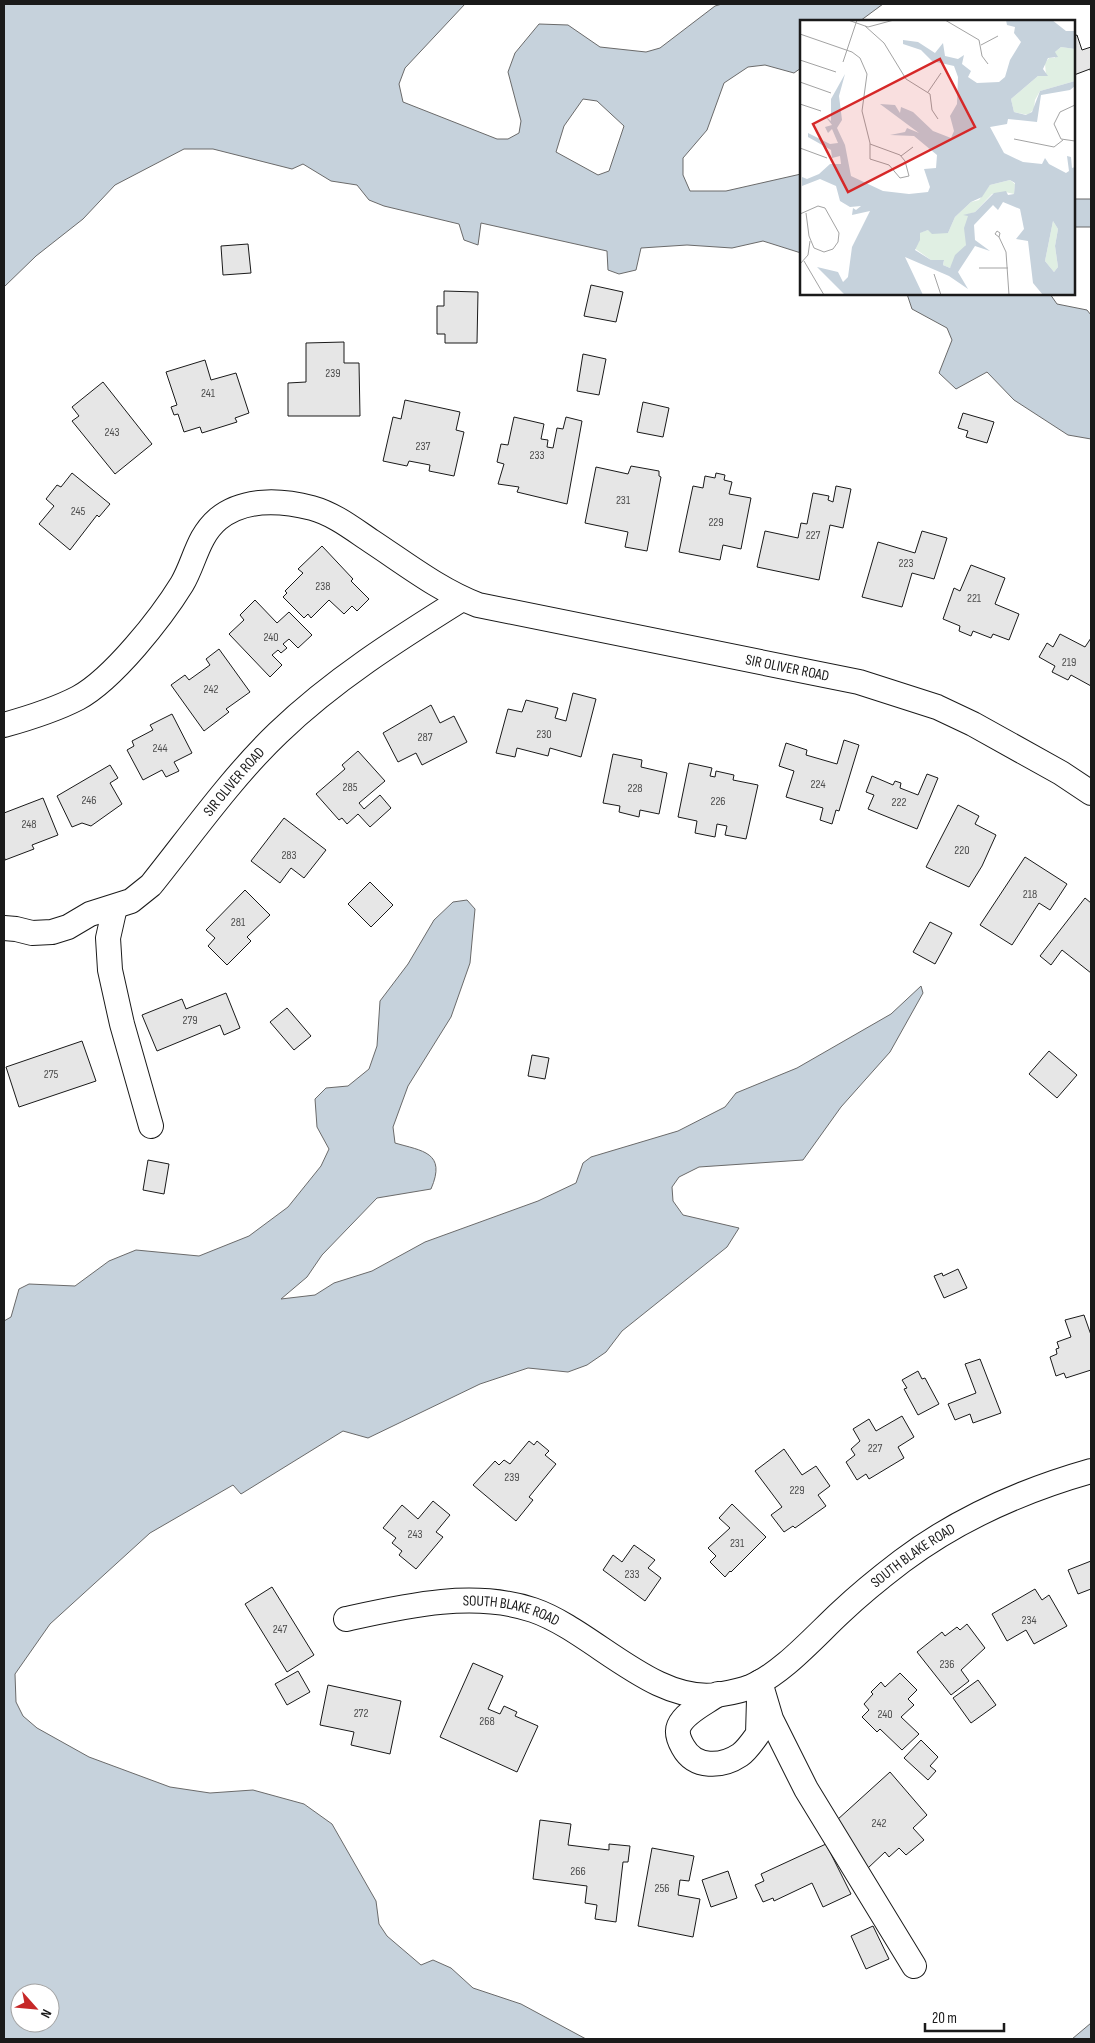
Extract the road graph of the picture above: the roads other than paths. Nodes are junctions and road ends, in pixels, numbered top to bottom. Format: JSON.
{"nodes":[{"id":1,"x":462,"y":599,"type":"junction"},
{"id":2,"x":4,"y":725,"type":"edge"},
{"id":3,"x":1091,"y":793,"type":"edge"},
{"id":4,"x":115,"y":907,"type":"junction"},
{"id":5,"x":4,"y":928,"type":"edge"},
{"id":6,"x":152,"y":1126,"type":"dead end"},
{"id":7,"x":1091,"y":1471,"type":"edge"},
{"id":8,"x":346,"y":1620,"type":"dead end"},
{"id":9,"x":760,"y":1682,"type":"junction"},
{"id":10,"x":718,"y":1694,"type":"junction"},
{"id":11,"x":914,"y":1966,"type":"dead end"}],
"edges":[{"from":1,"to":2,"type":"street","name":"SIR OLIVER ROAD"},
{"from":1,"to":3,"type":"street","name":"SIR OLIVER ROAD"},
{"from":1,"to":4,"type":"street","name":"SIR OLIVER ROAD"},
{"from":4,"to":5,"type":"street","name":"SIR OLIVER ROAD"},
{"from":4,"to":6,"type":"street"},
{"from":7,"to":9,"type":"street","name":"SOUTH BLAKE ROAD"},
{"from":8,"to":10,"type":"street","name":"SOUTH BLAKE ROAD"},
{"from":9,"to":10,"type":"street","name":"SOUTH BLAKE ROAD"},
{"from":9,"to":10,"type":"street","name":"SOUTH BLAKE ROAD"},
{"from":9,"to":11,"type":"street"}]}
